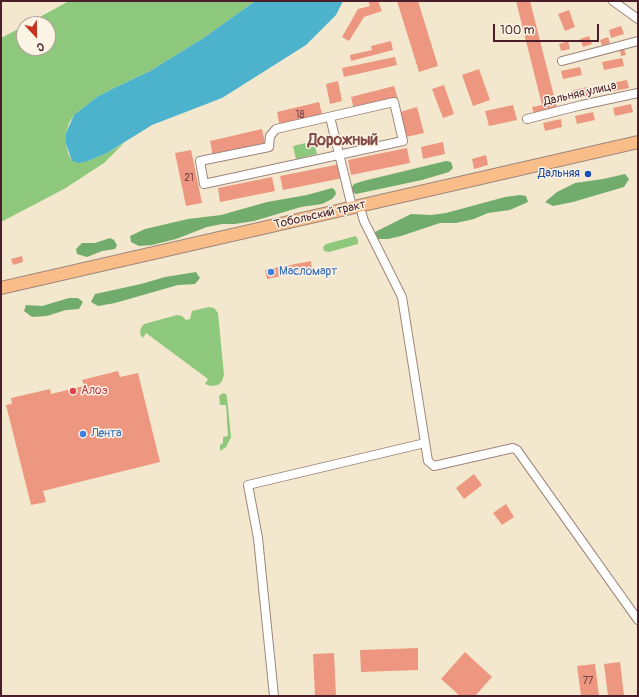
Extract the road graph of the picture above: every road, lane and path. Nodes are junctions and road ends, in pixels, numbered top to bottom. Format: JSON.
{"nodes":[{"id":1,"x":613,"y":1,"type":"edge"},
{"id":2,"x":638,"y":19,"type":"edge"},
{"id":3,"x":638,"y":41,"type":"edge"},
{"id":4,"x":562,"y":61,"type":"dead end"},
{"id":5,"x":638,"y":93,"type":"edge"},
{"id":6,"x":330,"y":117,"type":"junction"},
{"id":7,"x":528,"y":119,"type":"dead end"},
{"id":8,"x":638,"y":142,"type":"edge"},
{"id":9,"x":638,"y":150,"type":"edge"},
{"id":10,"x":340,"y":155,"type":"junction"},
{"id":11,"x":539,"y":169,"type":"junction"},
{"id":12,"x":357,"y":211,"type":"junction"},
{"id":13,"x":1,"y":288,"type":"edge"},
{"id":14,"x":1,"y":296,"type":"edge"},
{"id":15,"x":425,"y":443,"type":"junction"},
{"id":16,"x":638,"y":620,"type":"edge"},
{"id":17,"x":274,"y":696,"type":"edge"}],
"edges":[{"from":1,"to":2,"type":"street"},
{"from":3,"to":4,"type":"street"},
{"from":5,"to":7,"type":"street","name":"Дальняя улица"},
{"from":6,"to":10,"type":"street"},
{"from":6,"to":10,"type":"street"},
{"from":6,"to":10,"type":"street"},
{"from":8,"to":11,"type":"main road","name":"Тобольский тракт"},
{"from":9,"to":11,"type":"main road","name":"Тобольский тракт"},
{"from":10,"to":12,"type":"street"},
{"from":11,"to":12,"type":"main road","name":"Тобольский тракт"},
{"from":12,"to":13,"type":"main road","name":"Тобольский тракт"},
{"from":12,"to":14,"type":"main road","name":"Тобольский тракт"},
{"from":12,"to":15,"type":"street"},
{"from":15,"to":16,"type":"street"},
{"from":15,"to":17,"type":"street"}]}
